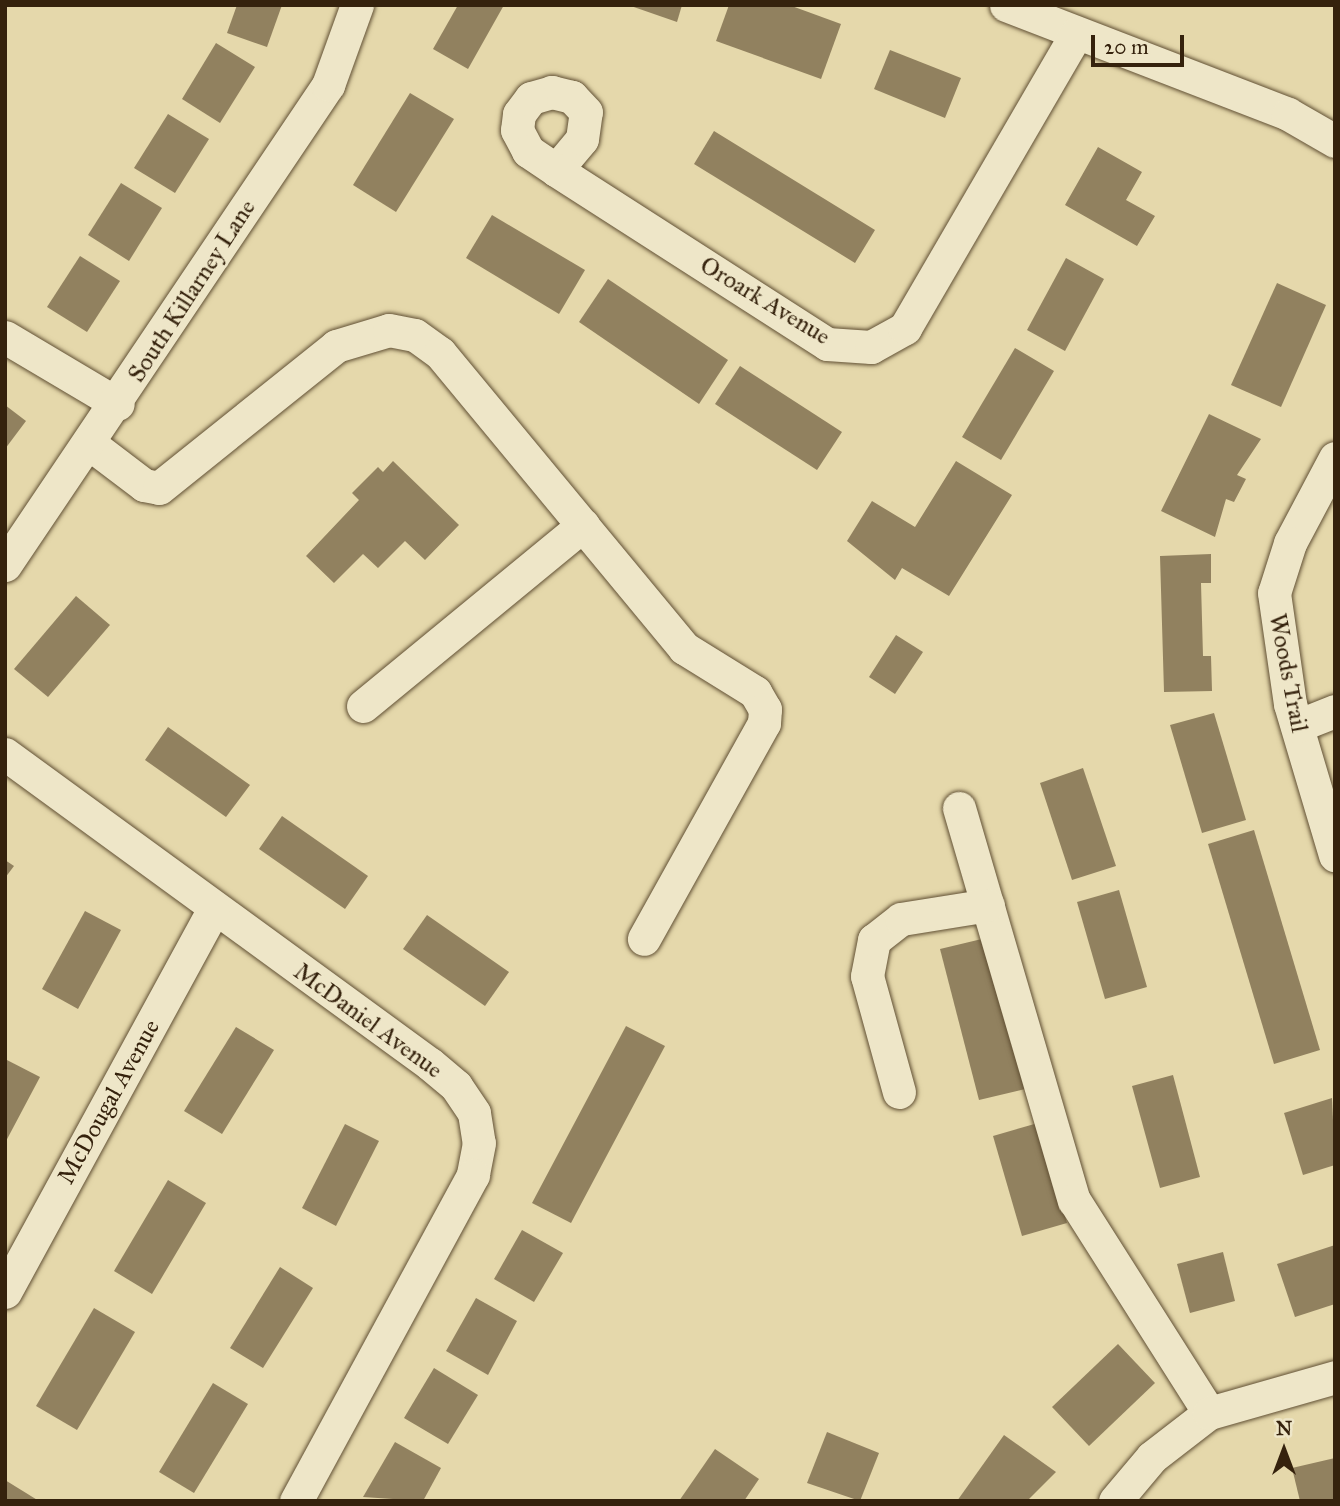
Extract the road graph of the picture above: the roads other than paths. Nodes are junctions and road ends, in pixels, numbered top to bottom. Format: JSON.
{"nodes":[{"id":1,"x":357,"y":5,"type":"edge"},
{"id":2,"x":1006,"y":5,"type":"edge"},
{"id":3,"x":1077,"y":33,"type":"junction"},
{"id":4,"x":1335,"y":141,"type":"edge"},
{"id":5,"x":556,"y":170,"type":"dead end"},
{"id":6,"x":5,"y":337,"type":"edge"},
{"id":7,"x":118,"y":404,"type":"junction"},
{"id":8,"x":90,"y":443,"type":"junction"},
{"id":9,"x":1335,"y":458,"type":"edge"},
{"id":10,"x":583,"y":525,"type":"junction"},
{"id":11,"x":5,"y":565,"type":"edge"},
{"id":12,"x":363,"y":706,"type":"dead end"},
{"id":13,"x":1335,"y":710,"type":"edge"},
{"id":14,"x":1297,"y":726,"type":"junction"},
{"id":15,"x":5,"y":754,"type":"edge"},
{"id":16,"x":960,"y":808,"type":"dead end"},
{"id":17,"x":1335,"y":855,"type":"edge"},
{"id":18,"x":988,"y":905,"type":"junction"},
{"id":19,"x":214,"y":911,"type":"junction"},
{"id":20,"x":644,"y":939,"type":"dead end"},
{"id":21,"x":899,"y":1092,"type":"dead end"},
{"id":22,"x":5,"y":1293,"type":"edge"},
{"id":23,"x":1335,"y":1377,"type":"edge"},
{"id":24,"x":1209,"y":1413,"type":"junction"},
{"id":25,"x":296,"y":1501,"type":"edge"},
{"id":26,"x":1115,"y":1501,"type":"edge"}],
"edges":[{"from":1,"to":7,"type":"street","name":"South Killarney Lane"},
{"from":2,"to":3,"type":"street"},
{"from":3,"to":4,"type":"street"},
{"from":3,"to":5,"type":"street","name":"Oroark Avenue"},
{"from":6,"to":7,"type":"street"},
{"from":7,"to":8,"type":"street","name":"South Killarney Lane"},
{"from":8,"to":10,"type":"street"},
{"from":8,"to":11,"type":"street","name":"South Killarney Lane"},
{"from":9,"to":14,"type":"street","name":"Woods Trail"},
{"from":10,"to":12,"type":"street"},
{"from":10,"to":20,"type":"street"},
{"from":13,"to":14,"type":"street"},
{"from":14,"to":17,"type":"street","name":"Woods Trail"},
{"from":15,"to":19,"type":"street","name":"McDaniel Avenue"},
{"from":16,"to":18,"type":"street"},
{"from":18,"to":21,"type":"street"},
{"from":18,"to":24,"type":"street"},
{"from":19,"to":22,"type":"street","name":"McDougal Avenue"},
{"from":19,"to":25,"type":"street","name":"McDaniel Avenue"},
{"from":23,"to":24,"type":"street"},
{"from":24,"to":26,"type":"street"}]}
